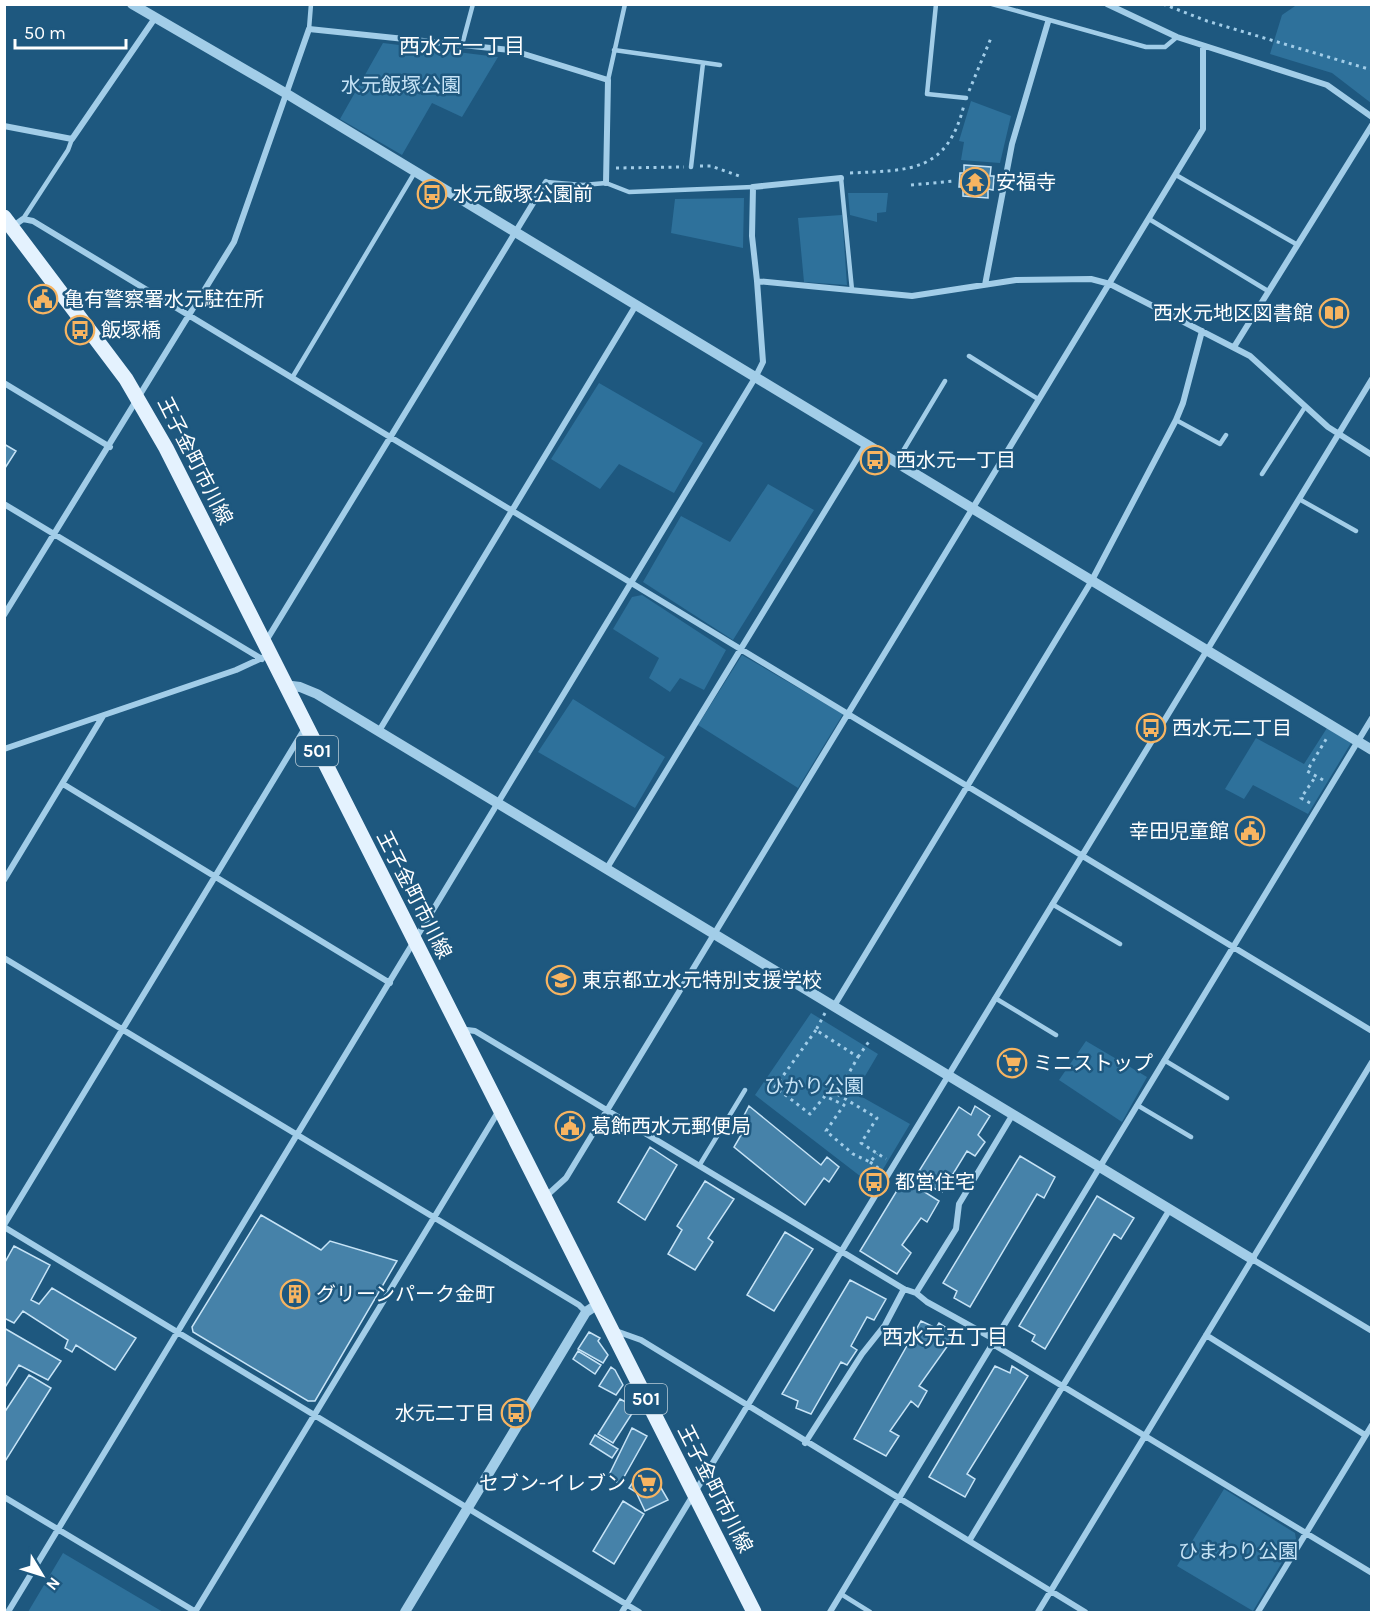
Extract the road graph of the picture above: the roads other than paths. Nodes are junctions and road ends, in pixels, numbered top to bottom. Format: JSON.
{"nodes":[{"id":1,"x":312,"y":4,"type":"edge"},
{"id":2,"x":473,"y":4,"type":"edge"},
{"id":3,"x":625,"y":4,"type":"edge"},
{"id":4,"x":936,"y":4,"type":"edge"},
{"id":5,"x":992,"y":4,"type":"edge"},
{"id":6,"x":1107,"y":4,"type":"edge"},
{"id":7,"x":138,"y":6,"type":"edge"},
{"id":8,"x":155,"y":18,"type":"junction"},
{"id":9,"x":1048,"y":22,"type":"junction"},
{"id":10,"x":309,"y":29,"type":"junction"},
{"id":11,"x":1177,"y":37,"type":"junction"},
{"id":12,"x":462,"y":46,"type":"junction"},
{"id":13,"x":1203,"y":46,"type":"junction"},
{"id":14,"x":614,"y":50,"type":"junction"},
{"id":15,"x":703,"y":63,"type":"junction"},
{"id":16,"x":720,"y":64,"type":"dead end"},
{"id":17,"x":608,"y":80,"type":"junction"},
{"id":18,"x":287,"y":94,"type":"junction"},
{"id":19,"x":966,"y":98,"type":"road end"},
{"id":20,"x":1371,"y":117,"type":"edge"},
{"id":21,"x":1371,"y":125,"type":"edge"},
{"id":22,"x":4,"y":126,"type":"edge"},
{"id":23,"x":72,"y":139,"type":"junction"},
{"id":24,"x":691,"y":166,"type":"dead end"},
{"id":25,"x":415,"y":172,"type":"junction"},
{"id":26,"x":1176,"y":175,"type":"junction"},
{"id":27,"x":841,"y":178,"type":"joint"},
{"id":28,"x":546,"y":182,"type":"joint"},
{"id":29,"x":606,"y":183,"type":"junction"},
{"id":30,"x":753,"y":187,"type":"junction"},
{"id":31,"x":1149,"y":219,"type":"junction"},
{"id":32,"x":13,"y":221,"type":"edge"},
{"id":33,"x":515,"y":233,"type":"junction"},
{"id":34,"x":1296,"y":244,"type":"junction"},
{"id":35,"x":757,"y":281,"type":"junction"},
{"id":36,"x":1110,"y":284,"type":"junction"},
{"id":37,"x":985,"y":285,"type":"junction"},
{"id":38,"x":852,"y":290,"type":"junction"},
{"id":39,"x":1268,"y":291,"type":"junction"},
{"id":40,"x":636,"y":305,"type":"junction"},
{"id":41,"x":188,"y":316,"type":"junction"},
{"id":42,"x":1202,"y":331,"type":"junction"},
{"id":43,"x":1234,"y":347,"type":"junction"},
{"id":44,"x":969,"y":356,"type":"dead end"},
{"id":45,"x":292,"y":378,"type":"junction"},
{"id":46,"x":755,"y":378,"type":"junction"},
{"id":47,"x":1371,"y":379,"type":"edge"},
{"id":48,"x":945,"y":381,"type":"dead end"},
{"id":49,"x":4,"y":384,"type":"edge"},
{"id":50,"x":139,"y":398,"type":"junction"},
{"id":51,"x":1038,"y":399,"type":"junction"},
{"id":52,"x":1305,"y":407,"type":"junction"},
{"id":53,"x":1176,"y":420,"type":"junction"},
{"id":54,"x":1338,"y":434,"type":"junction"},
{"id":55,"x":1226,"y":435,"type":"dead end"},
{"id":56,"x":390,"y":438,"type":"junction"},
{"id":57,"x":866,"y":444,"type":"junction"},
{"id":58,"x":110,"y":447,"type":"junction"},
{"id":59,"x":1371,"y":455,"type":"edge"},
{"id":60,"x":896,"y":462,"type":"junction"},
{"id":61,"x":1262,"y":474,"type":"dead end"},
{"id":62,"x":1299,"y":499,"type":"junction"},
{"id":63,"x":4,"y":504,"type":"edge"},
{"id":64,"x":973,"y":510,"type":"junction"},
{"id":65,"x":512,"y":512,"type":"junction"},
{"id":66,"x":1356,"y":531,"type":"dead end"},
{"id":67,"x":55,"y":535,"type":"junction"},
{"id":68,"x":1091,"y":582,"type":"junction"},
{"id":69,"x":632,"y":584,"type":"junction"},
{"id":70,"x":4,"y":615,"type":"edge"},
{"id":71,"x":741,"y":650,"type":"junction"},
{"id":72,"x":1206,"y":650,"type":"junction"},
{"id":73,"x":265,"y":652,"type":"junction"},
{"id":74,"x":284,"y":685,"type":"junction"},
{"id":75,"x":849,"y":714,"type":"junction"},
{"id":76,"x":104,"y":715,"type":"junction"},
{"id":77,"x":1371,"y":718,"type":"edge"},
{"id":78,"x":305,"y":728,"type":"junction"},
{"id":79,"x":379,"y":731,"type":"junction"},
{"id":80,"x":1357,"y":741,"type":"junction"},
{"id":81,"x":5,"y":748,"type":"edge"},
{"id":82,"x":1371,"y":750,"type":"edge"},
{"id":83,"x":63,"y":784,"type":"junction"},
{"id":84,"x":967,"y":786,"type":"junction"},
{"id":85,"x":498,"y":804,"type":"junction"},
{"id":86,"x":1082,"y":855,"type":"junction"},
{"id":87,"x":607,"y":868,"type":"junction"},
{"id":88,"x":214,"y":877,"type":"junction"},
{"id":89,"x":4,"y":880,"type":"edge"},
{"id":90,"x":1052,"y":904,"type":"junction"},
{"id":91,"x":714,"y":934,"type":"junction"},
{"id":92,"x":415,"y":942,"type":"junction"},
{"id":93,"x":1120,"y":944,"type":"dead end"},
{"id":94,"x":1233,"y":947,"type":"junction"},
{"id":95,"x":4,"y":958,"type":"edge"},
{"id":96,"x":390,"y":983,"type":"junction"},
{"id":97,"x":995,"y":998,"type":"junction"},
{"id":98,"x":832,"y":1005,"type":"junction"},
{"id":99,"x":123,"y":1029,"type":"junction"},
{"id":100,"x":1371,"y":1031,"type":"edge"},
{"id":101,"x":460,"y":1035,"type":"junction"},
{"id":102,"x":1056,"y":1035,"type":"dead end"},
{"id":103,"x":1164,"y":1060,"type":"junction"},
{"id":104,"x":1371,"y":1062,"type":"edge"},
{"id":105,"x":948,"y":1075,"type":"junction"},
{"id":106,"x":745,"y":1090,"type":"dead end"},
{"id":107,"x":1227,"y":1098,"type":"dead end"},
{"id":108,"x":1137,"y":1105,"type":"junction"},
{"id":109,"x":499,"y":1111,"type":"junction"},
{"id":110,"x":608,"y":1111,"type":"junction"},
{"id":111,"x":1013,"y":1114,"type":"junction"},
{"id":112,"x":298,"y":1136,"type":"junction"},
{"id":113,"x":1191,"y":1137,"type":"dead end"},
{"id":114,"x":699,"y":1166,"type":"junction"},
{"id":115,"x":1099,"y":1166,"type":"junction"},
{"id":116,"x":543,"y":1198,"type":"junction"},
{"id":117,"x":1170,"y":1209,"type":"junction"},
{"id":118,"x":433,"y":1218,"type":"junction"},
{"id":119,"x":4,"y":1226,"type":"edge"},
{"id":120,"x":841,"y":1251,"type":"junction"},
{"id":121,"x":1252,"y":1259,"type":"junction"},
{"id":122,"x":904,"y":1289,"type":"junction"},
{"id":123,"x":916,"y":1293,"type":"junction"},
{"id":124,"x":592,"y":1308,"type":"junction"},
{"id":125,"x":610,"y":1329,"type":"junction"},
{"id":126,"x":1371,"y":1330,"type":"edge"},
{"id":127,"x":178,"y":1333,"type":"junction"},
{"id":128,"x":1206,"y":1335,"type":"junction"},
{"id":129,"x":993,"y":1341,"type":"junction"},
{"id":130,"x":1063,"y":1387,"type":"junction"},
{"id":131,"x":748,"y":1408,"type":"junction"},
{"id":132,"x":315,"y":1415,"type":"junction"},
{"id":133,"x":1371,"y":1425,"type":"edge"},
{"id":134,"x":1365,"y":1435,"type":"junction"},
{"id":135,"x":1145,"y":1436,"type":"junction"},
{"id":136,"x":806,"y":1443,"type":"junction"},
{"id":137,"x":695,"y":1494,"type":"junction"},
{"id":138,"x":4,"y":1497,"type":"edge"},
{"id":139,"x":898,"y":1499,"type":"junction"},
{"id":140,"x":468,"y":1508,"type":"junction"},
{"id":141,"x":58,"y":1529,"type":"junction"},
{"id":142,"x":1306,"y":1533,"type":"junction"},
{"id":143,"x":969,"y":1541,"type":"junction"},
{"id":144,"x":1371,"y":1573,"type":"edge"},
{"id":145,"x":1050,"y":1592,"type":"junction"},
{"id":146,"x":841,"y":1594,"type":"junction"},
{"id":147,"x":627,"y":1605,"type":"junction"},
{"id":148,"x":8,"y":1612,"type":"edge"},
{"id":149,"x":196,"y":1612,"type":"edge"},
{"id":150,"x":405,"y":1612,"type":"edge"},
{"id":151,"x":622,"y":1612,"type":"edge"},
{"id":152,"x":639,"y":1612,"type":"edge"},
{"id":153,"x":754,"y":1612,"type":"edge"},
{"id":154,"x":830,"y":1612,"type":"edge"},
{"id":155,"x":870,"y":1612,"type":"edge"},
{"id":156,"x":1038,"y":1612,"type":"edge"},
{"id":157,"x":1085,"y":1612,"type":"edge"},
{"id":158,"x":1258,"y":1612,"type":"edge"}],
"edges":[{"from":1,"to":10,"type":"lane"},
{"from":2,"to":12,"type":"lane"},
{"from":3,"to":14,"type":"lane"},
{"from":4,"to":19,"type":"lane"},
{"from":5,"to":9,"type":"lane"},
{"from":6,"to":11,"type":"street"},
{"from":7,"to":8,"type":"street"},
{"from":8,"to":18,"type":"street"},
{"from":8,"to":23,"type":"street"},
{"from":9,"to":11,"type":"lane"},
{"from":9,"to":37,"type":"street"},
{"from":10,"to":12,"type":"street"},
{"from":10,"to":18,"type":"street"},
{"from":11,"to":13,"type":"street"},
{"from":12,"to":17,"type":"street"},
{"from":13,"to":20,"type":"street"},
{"from":13,"to":26,"type":"street"},
{"from":14,"to":15,"type":"lane"},
{"from":14,"to":17,"type":"lane"},
{"from":15,"to":16,"type":"lane"},
{"from":15,"to":24,"type":"lane"},
{"from":17,"to":29,"type":"street"},
{"from":18,"to":25,"type":"street"},
{"from":18,"to":41,"type":"street"},
{"from":21,"to":34,"type":"street"},
{"from":22,"to":23,"type":"street"},
{"from":23,"to":32,"type":"lane"},
{"from":25,"to":33,"type":"street"},
{"from":25,"to":45,"type":"lane"},
{"from":26,"to":31,"type":"street"},
{"from":26,"to":34,"type":"lane"},
{"from":27,"to":30,"type":"street"},
{"from":27,"to":38,"type":"lane"},
{"from":28,"to":29,"type":"lane"},
{"from":28,"to":33,"type":"street"},
{"from":29,"to":30,"type":"lane"},
{"from":30,"to":35,"type":"street"},
{"from":31,"to":36,"type":"street"},
{"from":31,"to":39,"type":"lane"},
{"from":32,"to":41,"type":"street"},
{"from":32,"to":50,"type":"main road","name":"王子金町市川線","number":"501"},
{"from":33,"to":40,"type":"street"},
{"from":33,"to":56,"type":"street"},
{"from":34,"to":39,"type":"street"},
{"from":35,"to":38,"type":"street"},
{"from":35,"to":46,"type":"street"},
{"from":36,"to":37,"type":"street"},
{"from":36,"to":42,"type":"street"},
{"from":36,"to":51,"type":"street"},
{"from":37,"to":38,"type":"street"},
{"from":39,"to":43,"type":"street"},
{"from":40,"to":46,"type":"street"},
{"from":40,"to":65,"type":"street"},
{"from":41,"to":45,"type":"street"},
{"from":41,"to":50,"type":"street"},
{"from":42,"to":43,"type":"street"},
{"from":42,"to":53,"type":"street"},
{"from":43,"to":52,"type":"street"},
{"from":44,"to":51,"type":"lane"},
{"from":45,"to":56,"type":"street"},
{"from":46,"to":57,"type":"street"},
{"from":46,"to":69,"type":"street"},
{"from":47,"to":54,"type":"street"},
{"from":48,"to":60,"type":"lane"},
{"from":49,"to":58,"type":"street"},
{"from":50,"to":58,"type":"street"},
{"from":50,"to":73,"type":"main road","name":"王子金町市川線","number":"501"},
{"from":51,"to":64,"type":"street"},
{"from":52,"to":54,"type":"street"},
{"from":52,"to":61,"type":"lane"},
{"from":53,"to":55,"type":"lane"},
{"from":53,"to":68,"type":"street"},
{"from":54,"to":59,"type":"street"},
{"from":54,"to":62,"type":"street"},
{"from":56,"to":65,"type":"street"},
{"from":56,"to":73,"type":"street"},
{"from":57,"to":60,"type":"street"},
{"from":57,"to":71,"type":"street"},
{"from":58,"to":67,"type":"street"},
{"from":60,"to":64,"type":"street"},
{"from":62,"to":66,"type":"lane"},
{"from":62,"to":72,"type":"street"},
{"from":63,"to":67,"type":"street"},
{"from":64,"to":68,"type":"street"},
{"from":64,"to":75,"type":"street"},
{"from":65,"to":69,"type":"street"},
{"from":65,"to":79,"type":"street"},
{"from":67,"to":70,"type":"street"},
{"from":67,"to":73,"type":"street"},
{"from":68,"to":72,"type":"street"},
{"from":68,"to":84,"type":"street"},
{"from":69,"to":71,"type":"street"},
{"from":69,"to":85,"type":"street"},
{"from":71,"to":75,"type":"street"},
{"from":71,"to":87,"type":"street"},
{"from":72,"to":80,"type":"street"},
{"from":72,"to":86,"type":"street"},
{"from":73,"to":74,"type":"main road","name":"王子金町市川線","number":"501"},
{"from":73,"to":76,"type":"street"},
{"from":74,"to":78,"type":"main road","name":"王子金町市川線","number":"501"},
{"from":74,"to":79,"type":"street"},
{"from":75,"to":84,"type":"street"},
{"from":75,"to":91,"type":"street"},
{"from":76,"to":81,"type":"street"},
{"from":76,"to":83,"type":"street"},
{"from":77,"to":80,"type":"street"},
{"from":78,"to":88,"type":"street"},
{"from":78,"to":92,"type":"main road","name":"王子金町市川線","number":"501"},
{"from":79,"to":85,"type":"street"},
{"from":80,"to":82,"type":"street"},
{"from":80,"to":94,"type":"street"},
{"from":83,"to":88,"type":"street"},
{"from":83,"to":89,"type":"street"},
{"from":84,"to":86,"type":"street"},
{"from":84,"to":98,"type":"street"},
{"from":85,"to":87,"type":"street"},
{"from":85,"to":92,"type":"street"},
{"from":86,"to":90,"type":"street"},
{"from":86,"to":94,"type":"street"},
{"from":87,"to":91,"type":"street"},
{"from":88,"to":96,"type":"street"},
{"from":88,"to":99,"type":"street"},
{"from":90,"to":93,"type":"lane"},
{"from":90,"to":97,"type":"street"},
{"from":91,"to":98,"type":"street"},
{"from":91,"to":110,"type":"street"},
{"from":92,"to":96,"type":"street"},
{"from":92,"to":101,"type":"main road","name":"王子金町市川線","number":"501"},
{"from":94,"to":100,"type":"street"},
{"from":94,"to":103,"type":"street"},
{"from":95,"to":99,"type":"street"},
{"from":96,"to":112,"type":"street"},
{"from":97,"to":102,"type":"lane"},
{"from":97,"to":105,"type":"street"},
{"from":98,"to":105,"type":"street"},
{"from":99,"to":112,"type":"street"},
{"from":99,"to":119,"type":"street"},
{"from":101,"to":109,"type":"main road","name":"王子金町市川線","number":"501"},
{"from":101,"to":110,"type":"street"},
{"from":103,"to":107,"type":"lane"},
{"from":103,"to":108,"type":"street"},
{"from":104,"to":121,"type":"street"},
{"from":105,"to":111,"type":"street"},
{"from":105,"to":120,"type":"street"},
{"from":106,"to":114,"type":"lane"},
{"from":108,"to":113,"type":"lane"},
{"from":108,"to":115,"type":"street"},
{"from":109,"to":116,"type":"main road","name":"王子金町市川線","number":"501"},
{"from":109,"to":118,"type":"street"},
{"from":110,"to":114,"type":"street"},
{"from":110,"to":116,"type":"street"},
{"from":111,"to":115,"type":"street"},
{"from":111,"to":123,"type":"street"},
{"from":112,"to":118,"type":"street"},
{"from":112,"to":127,"type":"street"},
{"from":114,"to":120,"type":"street"},
{"from":115,"to":117,"type":"street"},
{"from":115,"to":129,"type":"street"},
{"from":116,"to":124,"type":"main road","name":"王子金町市川線","number":"501"},
{"from":117,"to":121,"type":"street"},
{"from":117,"to":130,"type":"street"},
{"from":118,"to":124,"type":"street"},
{"from":118,"to":132,"type":"street"},
{"from":119,"to":127,"type":"street"},
{"from":120,"to":122,"type":"street"},
{"from":120,"to":131,"type":"street"},
{"from":121,"to":126,"type":"street"},
{"from":121,"to":128,"type":"street"},
{"from":122,"to":123,"type":"street"},
{"from":122,"to":136,"type":"street"},
{"from":123,"to":129,"type":"street"},
{"from":124,"to":125,"type":"main road","name":"王子金町市川線","number":"501"},
{"from":124,"to":140,"type":"street"},
{"from":125,"to":131,"type":"street"},
{"from":125,"to":137,"type":"main road","name":"王子金町市川線","number":"501"},
{"from":127,"to":132,"type":"street"},
{"from":127,"to":141,"type":"street"},
{"from":128,"to":134,"type":"street"},
{"from":128,"to":135,"type":"street"},
{"from":129,"to":130,"type":"street"},
{"from":129,"to":139,"type":"street"},
{"from":130,"to":135,"type":"street"},
{"from":130,"to":143,"type":"street"},
{"from":131,"to":136,"type":"street"},
{"from":131,"to":137,"type":"street"},
{"from":132,"to":140,"type":"street"},
{"from":132,"to":149,"type":"street"},
{"from":133,"to":134,"type":"street"},
{"from":134,"to":142,"type":"street"},
{"from":135,"to":142,"type":"street"},
{"from":135,"to":145,"type":"street"},
{"from":136,"to":139,"type":"street"},
{"from":137,"to":147,"type":"street"},
{"from":137,"to":153,"type":"main road","name":"王子金町市川線","number":"501"},
{"from":138,"to":141,"type":"street"},
{"from":139,"to":143,"type":"street"},
{"from":139,"to":146,"type":"street"},
{"from":140,"to":147,"type":"street"},
{"from":140,"to":150,"type":"street"},
{"from":141,"to":148,"type":"street"},
{"from":141,"to":149,"type":"street"},
{"from":142,"to":144,"type":"street"},
{"from":142,"to":158,"type":"street"},
{"from":143,"to":145,"type":"street"},
{"from":145,"to":156,"type":"street"},
{"from":145,"to":157,"type":"street"},
{"from":146,"to":154,"type":"street"},
{"from":146,"to":155,"type":"lane"},
{"from":147,"to":151,"type":"street"},
{"from":147,"to":152,"type":"street"}]}
